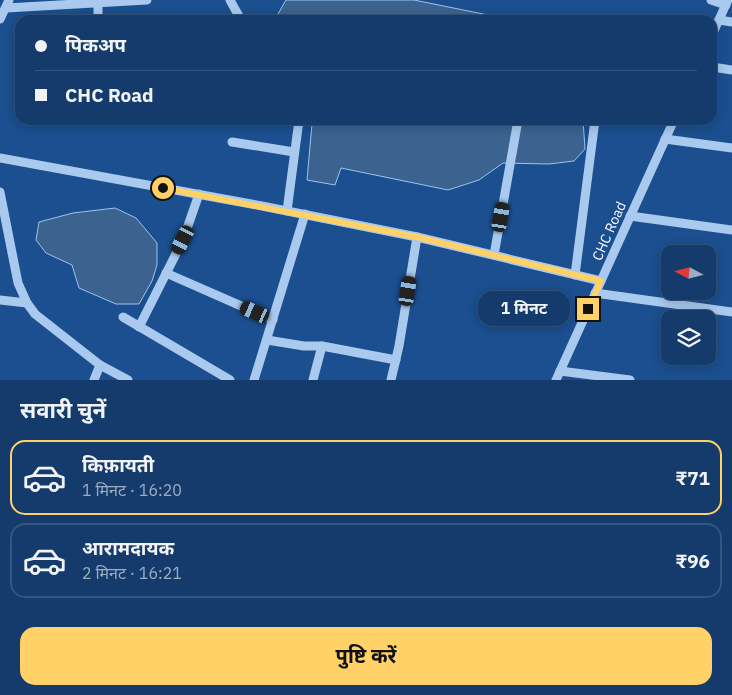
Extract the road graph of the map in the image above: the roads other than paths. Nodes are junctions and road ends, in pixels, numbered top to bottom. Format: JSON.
{"nodes":[{"id":1,"x":147,"y":0,"type":"edge"},
{"id":2,"x":230,"y":0,"type":"edge"},
{"id":3,"x":711,"y":0,"type":"edge"},
{"id":4,"x":98,"y":2,"type":"junction"},
{"id":5,"x":727,"y":2,"type":"edge"},
{"id":6,"x":8,"y":4,"type":"edge"},
{"id":7,"x":98,"y":15,"type":"edge"},
{"id":8,"x":238,"y":15,"type":"edge"},
{"id":9,"x":0,"y":19,"type":"edge"},
{"id":10,"x":719,"y":20,"type":"junction"},
{"id":11,"x":732,"y":22,"type":"edge"},
{"id":12,"x":717,"y":24,"type":"edge"},
{"id":13,"x":717,"y":68,"type":"edge"},
{"id":14,"x":732,"y":70,"type":"edge"},
{"id":15,"x":298,"y":125,"type":"edge"},
{"id":16,"x":517,"y":125,"type":"edge"},
{"id":17,"x":594,"y":125,"type":"edge"},
{"id":18,"x":672,"y":125,"type":"edge"},
{"id":19,"x":665,"y":139,"type":"junction"},
{"id":20,"x":232,"y":142,"type":"dead end"},
{"id":21,"x":732,"y":148,"type":"edge"},
{"id":22,"x":294,"y":152,"type":"junction"},
{"id":23,"x":0,"y":158,"type":"edge"},
{"id":24,"x":0,"y":192,"type":"edge"},
{"id":25,"x":199,"y":194,"type":"junction"},
{"id":26,"x":287,"y":211,"type":"junction"},
{"id":27,"x":305,"y":214,"type":"junction"},
{"id":28,"x":630,"y":216,"type":"junction"},
{"id":29,"x":732,"y":230,"type":"edge"},
{"id":30,"x":417,"y":237,"type":"junction"},
{"id":31,"x":494,"y":255,"type":"junction"},
{"id":32,"x":166,"y":272,"type":"junction"},
{"id":33,"x":575,"y":275,"type":"junction"},
{"id":34,"x":601,"y":281,"type":"junction"},
{"id":35,"x":596,"y":294,"type":"junction"},
{"id":36,"x":0,"y":300,"type":"edge"},
{"id":37,"x":27,"y":303,"type":"junction"},
{"id":38,"x":732,"y":312,"type":"edge"},
{"id":39,"x":123,"y":317,"type":"dead end"},
{"id":40,"x":273,"y":320,"type":"junction"},
{"id":41,"x":139,"y":327,"type":"junction"},
{"id":42,"x":267,"y":340,"type":"junction"},
{"id":43,"x":322,"y":346,"type":"junction"},
{"id":44,"x":396,"y":360,"type":"junction"},
{"id":45,"x":100,"y":365,"type":"junction"},
{"id":46,"x":558,"y":376,"type":"edge"},
{"id":47,"x":588,"y":377,"type":"edge"},
{"id":48,"x":94,"y":380,"type":"edge"},
{"id":49,"x":128,"y":380,"type":"edge"},
{"id":50,"x":230,"y":380,"type":"edge"},
{"id":51,"x":254,"y":380,"type":"edge"},
{"id":52,"x":313,"y":380,"type":"edge"},
{"id":53,"x":392,"y":380,"type":"edge"},
{"id":54,"x":630,"y":380,"type":"edge"}],
"edges":[{"from":1,"to":4,"type":"street"},
{"from":2,"to":8,"type":"street"},
{"from":3,"to":5,"type":"street"},
{"from":4,"to":6,"type":"street"},
{"from":4,"to":7,"type":"street"},
{"from":5,"to":10,"type":"street"},
{"from":6,"to":9,"type":"street"},
{"from":10,"to":11,"type":"street"},
{"from":10,"to":12,"type":"street"},
{"from":13,"to":14,"type":"street"},
{"from":15,"to":22,"type":"street"},
{"from":16,"to":31,"type":"street"},
{"from":17,"to":33,"type":"street"},
{"from":18,"to":19,"type":"street","name":"CHC Road"},
{"from":19,"to":21,"type":"street"},
{"from":19,"to":28,"type":"street","name":"CHC Road"},
{"from":20,"to":22,"type":"street"},
{"from":22,"to":26,"type":"street"},
{"from":23,"to":25,"type":"street"},
{"from":24,"to":37,"type":"street"},
{"from":25,"to":26,"type":"street"},
{"from":25,"to":32,"type":"street"},
{"from":26,"to":27,"type":"street"},
{"from":27,"to":30,"type":"street"},
{"from":27,"to":40,"type":"street"},
{"from":28,"to":29,"type":"street"},
{"from":28,"to":34,"type":"street","name":"CHC Road"},
{"from":30,"to":31,"type":"street"},
{"from":30,"to":44,"type":"street"},
{"from":31,"to":33,"type":"street"},
{"from":32,"to":40,"type":"street"},
{"from":32,"to":41,"type":"street"},
{"from":33,"to":34,"type":"street"},
{"from":34,"to":35,"type":"street","name":"CHC Road"},
{"from":35,"to":38,"type":"street"},
{"from":35,"to":46,"type":"street","name":"CHC Road"},
{"from":36,"to":37,"type":"street"},
{"from":37,"to":45,"type":"street"},
{"from":39,"to":41,"type":"street"},
{"from":40,"to":42,"type":"street"},
{"from":41,"to":50,"type":"street"},
{"from":42,"to":43,"type":"street"},
{"from":42,"to":51,"type":"street"},
{"from":43,"to":44,"type":"street"},
{"from":43,"to":52,"type":"street"},
{"from":44,"to":53,"type":"street"},
{"from":45,"to":48,"type":"street"},
{"from":45,"to":49,"type":"street"},
{"from":46,"to":47,"type":"street"},
{"from":47,"to":54,"type":"street"}]}
